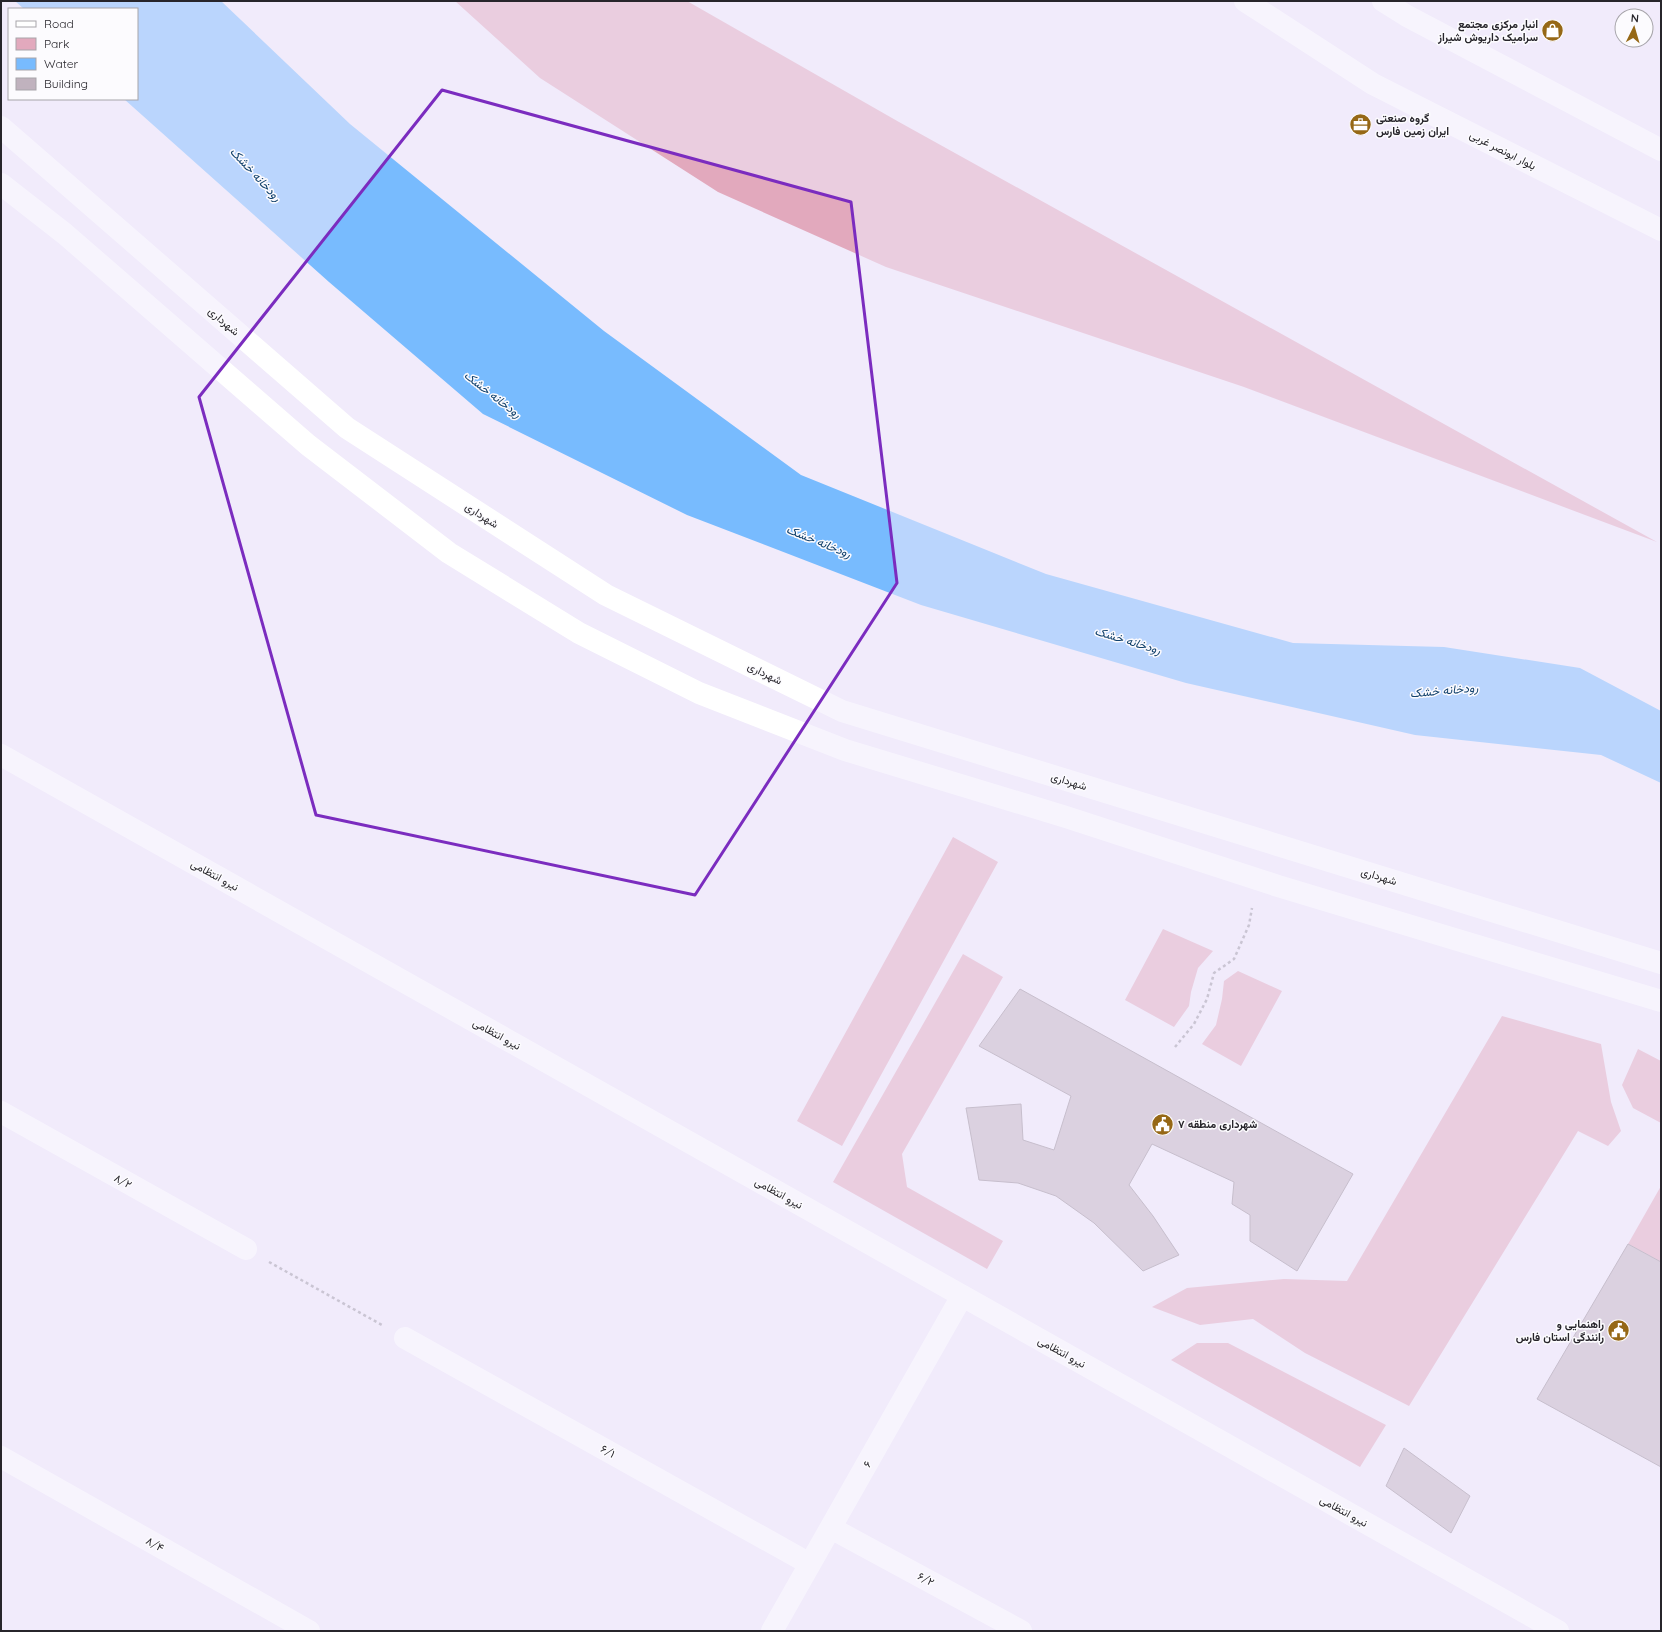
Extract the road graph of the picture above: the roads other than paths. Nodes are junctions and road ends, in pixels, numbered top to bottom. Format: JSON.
{"nodes":[{"id":1,"x":1245,"y":1,"type":"edge"},
{"id":2,"x":1383,"y":1,"type":"edge"},
{"id":3,"x":1,"y":127,"type":"edge"},
{"id":4,"x":1661,"y":150,"type":"edge"},
{"id":5,"x":1,"y":184,"type":"edge"},
{"id":6,"x":1661,"y":230,"type":"edge"},
{"id":7,"x":1,"y":755,"type":"edge"},
{"id":8,"x":1661,"y":963,"type":"edge"},
{"id":9,"x":1661,"y":1001,"type":"edge"},
{"id":10,"x":1,"y":1112,"type":"edge"},
{"id":11,"x":246,"y":1249,"type":"road end"},
{"id":12,"x":962,"y":1296,"type":"junction"},
{"id":13,"x":405,"y":1338,"type":"road end"},
{"id":14,"x":1,"y":1457,"type":"edge"},
{"id":15,"x":831,"y":1528,"type":"junction"},
{"id":16,"x":810,"y":1564,"type":"junction"},
{"id":17,"x":309,"y":1631,"type":"edge"},
{"id":18,"x":772,"y":1631,"type":"edge"},
{"id":19,"x":1021,"y":1631,"type":"edge"},
{"id":20,"x":1558,"y":1631,"type":"edge"}],
"edges":[{"from":1,"to":6,"type":"street","name":"بلوار ابونصر غربی"},
{"from":2,"to":4,"type":"street"},
{"from":3,"to":8,"type":"street","name":"شهرداری"},
{"from":5,"to":9,"type":"street"},
{"from":7,"to":12,"type":"street","name":"نیرو انتظامی"},
{"from":10,"to":11,"type":"street","name":"۸/۲"},
{"from":12,"to":15,"type":"street","name":"۶"},
{"from":12,"to":20,"type":"street","name":"نیرو انتظامی"},
{"from":13,"to":16,"type":"street","name":"۶/۱"},
{"from":14,"to":17,"type":"street","name":"۸/۴"},
{"from":15,"to":16,"type":"street","name":"۶"},
{"from":15,"to":19,"type":"street","name":"۶/۲"},
{"from":16,"to":18,"type":"street","name":"۶"}]}
